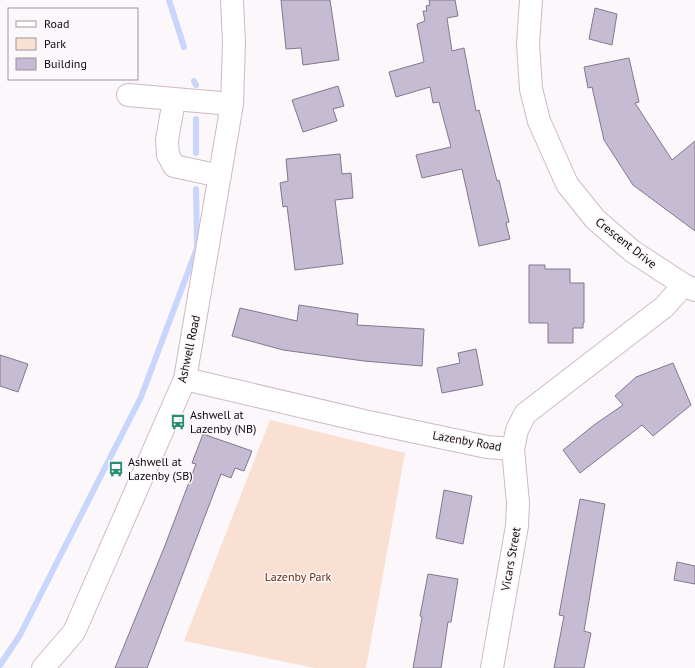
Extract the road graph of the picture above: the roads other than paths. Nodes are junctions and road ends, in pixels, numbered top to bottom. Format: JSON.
{"nodes":[{"id":1,"x":232,"y":0,"type":"edge"},
{"id":2,"x":531,"y":0,"type":"edge"},
{"id":3,"x":128,"y":95,"type":"dead end"},
{"id":4,"x":174,"y":100,"type":"junction"},
{"id":5,"x":232,"y":104,"type":"junction"},
{"id":6,"x":220,"y":176,"type":"junction"},
{"id":7,"x":689,"y":287,"type":"edge"},
{"id":8,"x":185,"y":379,"type":"junction"},
{"id":9,"x":513,"y":449,"type":"junction"},
{"id":10,"x":43,"y":668,"type":"edge"},
{"id":11,"x":492,"y":668,"type":"edge"}],
"edges":[{"from":1,"to":5,"type":"street","name":"Ashwell Road"},
{"from":2,"to":7,"type":"street","name":"Crescent Drive"},
{"from":3,"to":4,"type":"street"},
{"from":4,"to":5,"type":"street"},
{"from":4,"to":6,"type":"street"},
{"from":5,"to":6,"type":"street","name":"Ashwell Road"},
{"from":6,"to":8,"type":"street","name":"Ashwell Road"},
{"from":7,"to":9,"type":"street","name":"Lazenby Road"},
{"from":8,"to":9,"type":"street","name":"Lazenby Road"},
{"from":8,"to":10,"type":"street","name":"Ashwell Road"},
{"from":9,"to":11,"type":"street","name":"Vicars Street"}]}
